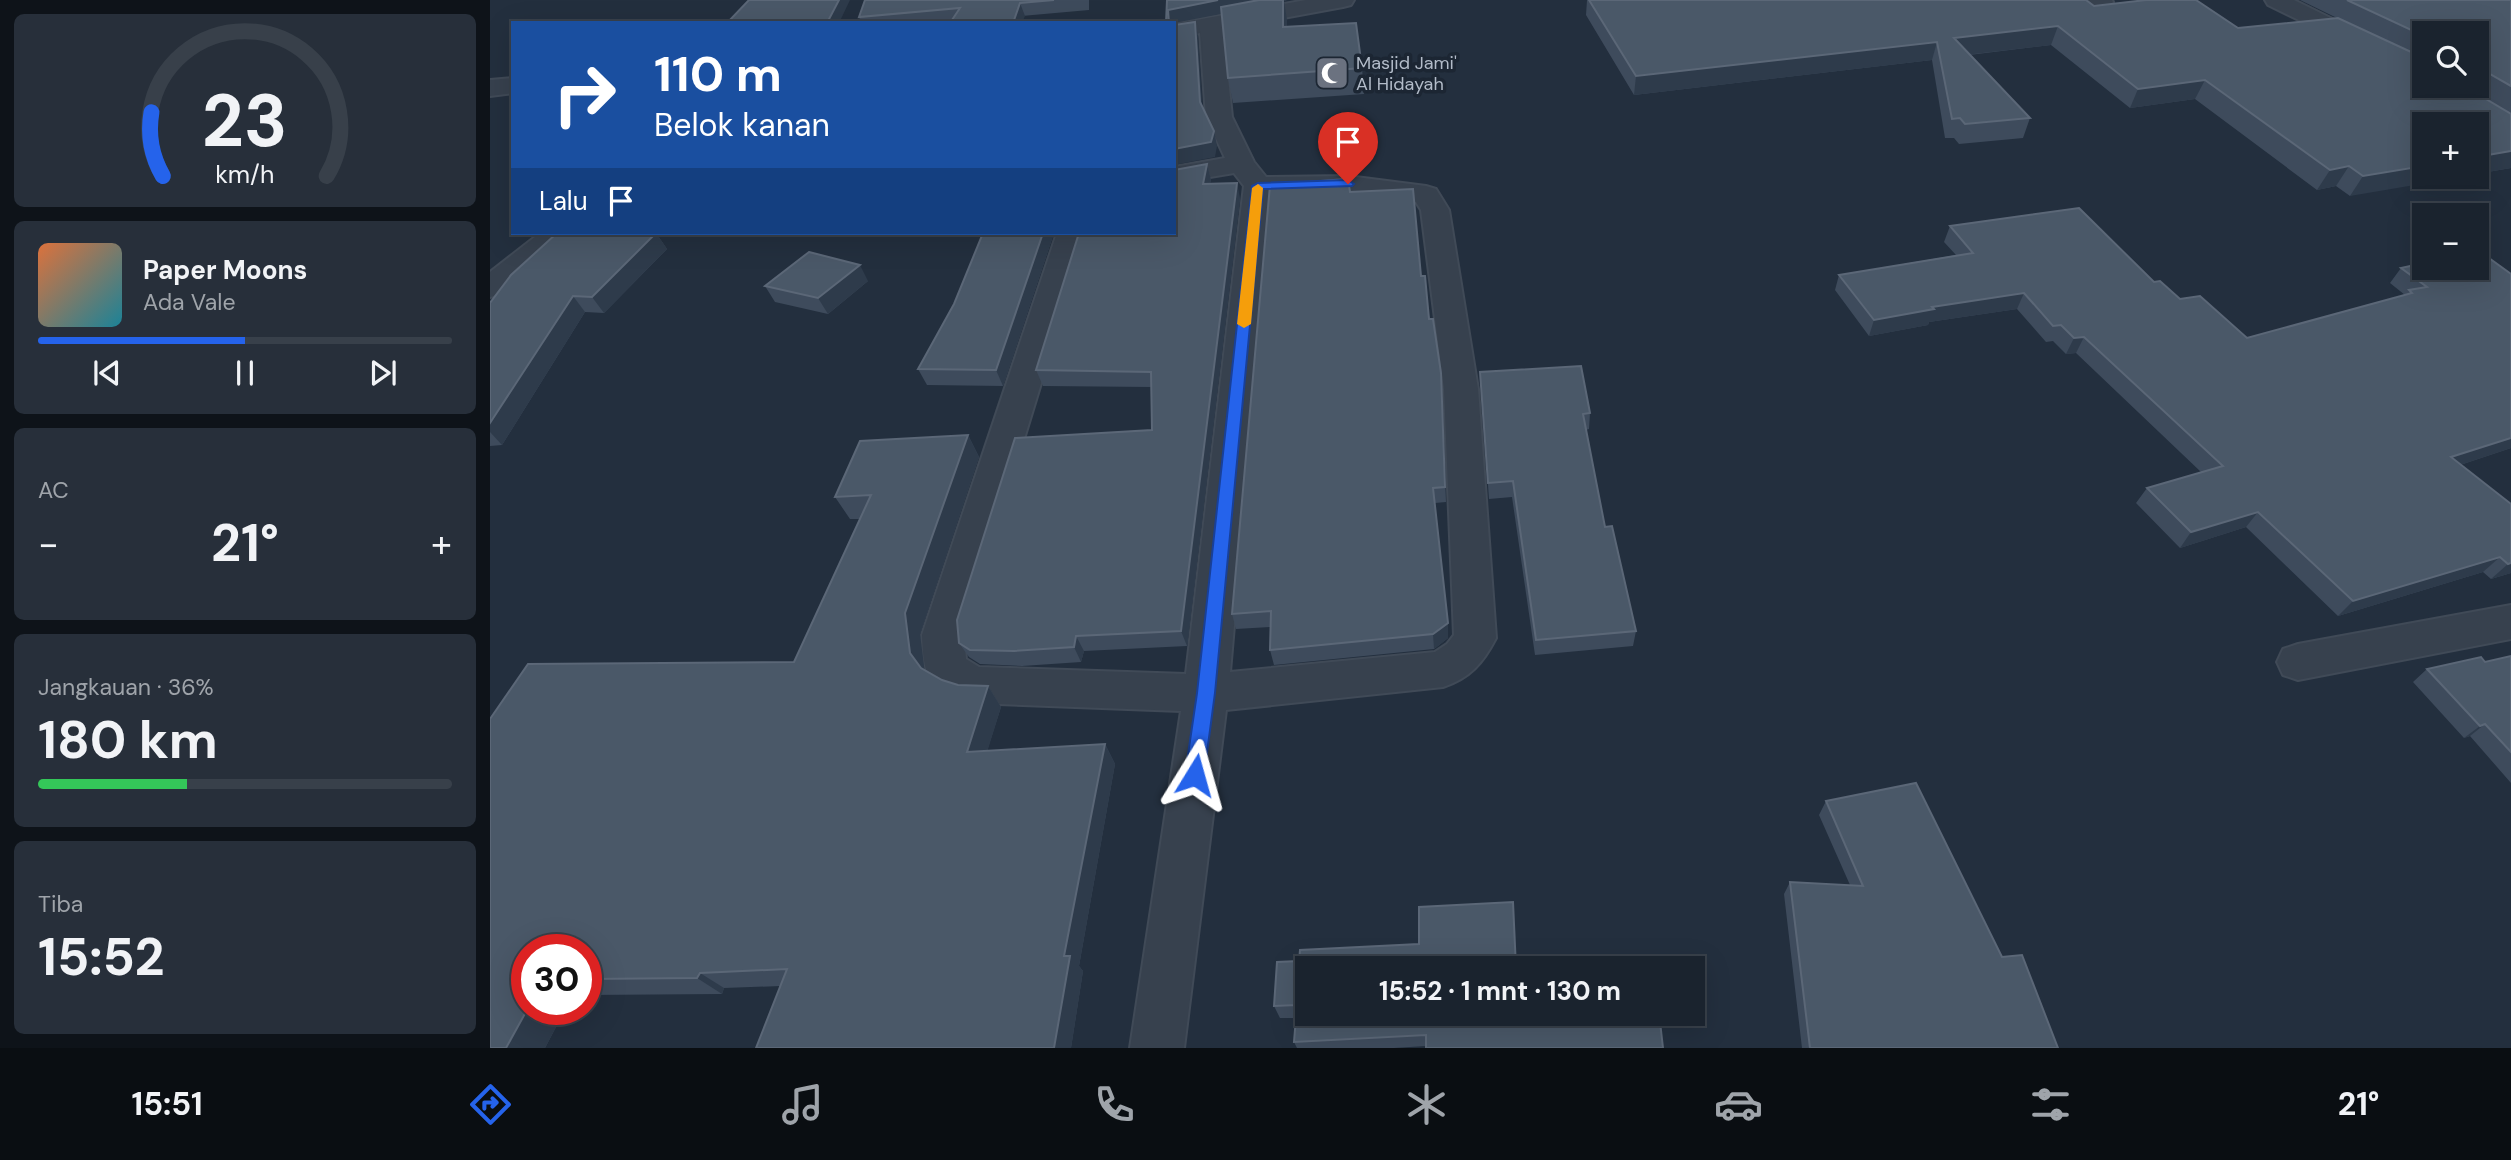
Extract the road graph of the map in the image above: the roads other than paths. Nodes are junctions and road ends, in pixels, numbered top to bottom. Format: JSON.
{"nodes":[{"id":1,"x":1343,"y":0,"type":"edge"},
{"id":2,"x":2276,"y":0,"type":"edge"},
{"id":3,"x":1212,"y":26,"type":"junction"},
{"id":4,"x":1176,"y":31,"type":"edge"},
{"id":5,"x":2412,"y":68,"type":"edge"},
{"id":6,"x":511,"y":85,"type":"edge"},
{"id":7,"x":490,"y":88,"type":"edge"},
{"id":8,"x":1176,"y":175,"type":"edge"},
{"id":9,"x":1250,"y":175,"type":"junction"},
{"id":10,"x":555,"y":235,"type":"edge"},
{"id":11,"x":1071,"y":235,"type":"edge"},
{"id":12,"x":490,"y":287,"type":"edge"},
{"id":13,"x":2511,"y":622,"type":"edge"},
{"id":14,"x":2298,"y":662,"type":"dead end"},
{"id":15,"x":1206,"y":693,"type":"junction"},
{"id":16,"x":1157,"y":1048,"type":"edge"}],
"edges":[{"from":1,"to":3,"type":"street"},
{"from":2,"to":5,"type":"street"},
{"from":3,"to":4,"type":"street"},
{"from":3,"to":9,"type":"street"},
{"from":6,"to":7,"type":"street"},
{"from":8,"to":9,"type":"street"},
{"from":9,"to":15,"type":"street"},
{"from":9,"to":15,"type":"street"},
{"from":10,"to":12,"type":"street"},
{"from":11,"to":15,"type":"street"},
{"from":13,"to":14,"type":"street"},
{"from":15,"to":16,"type":"street"}]}
